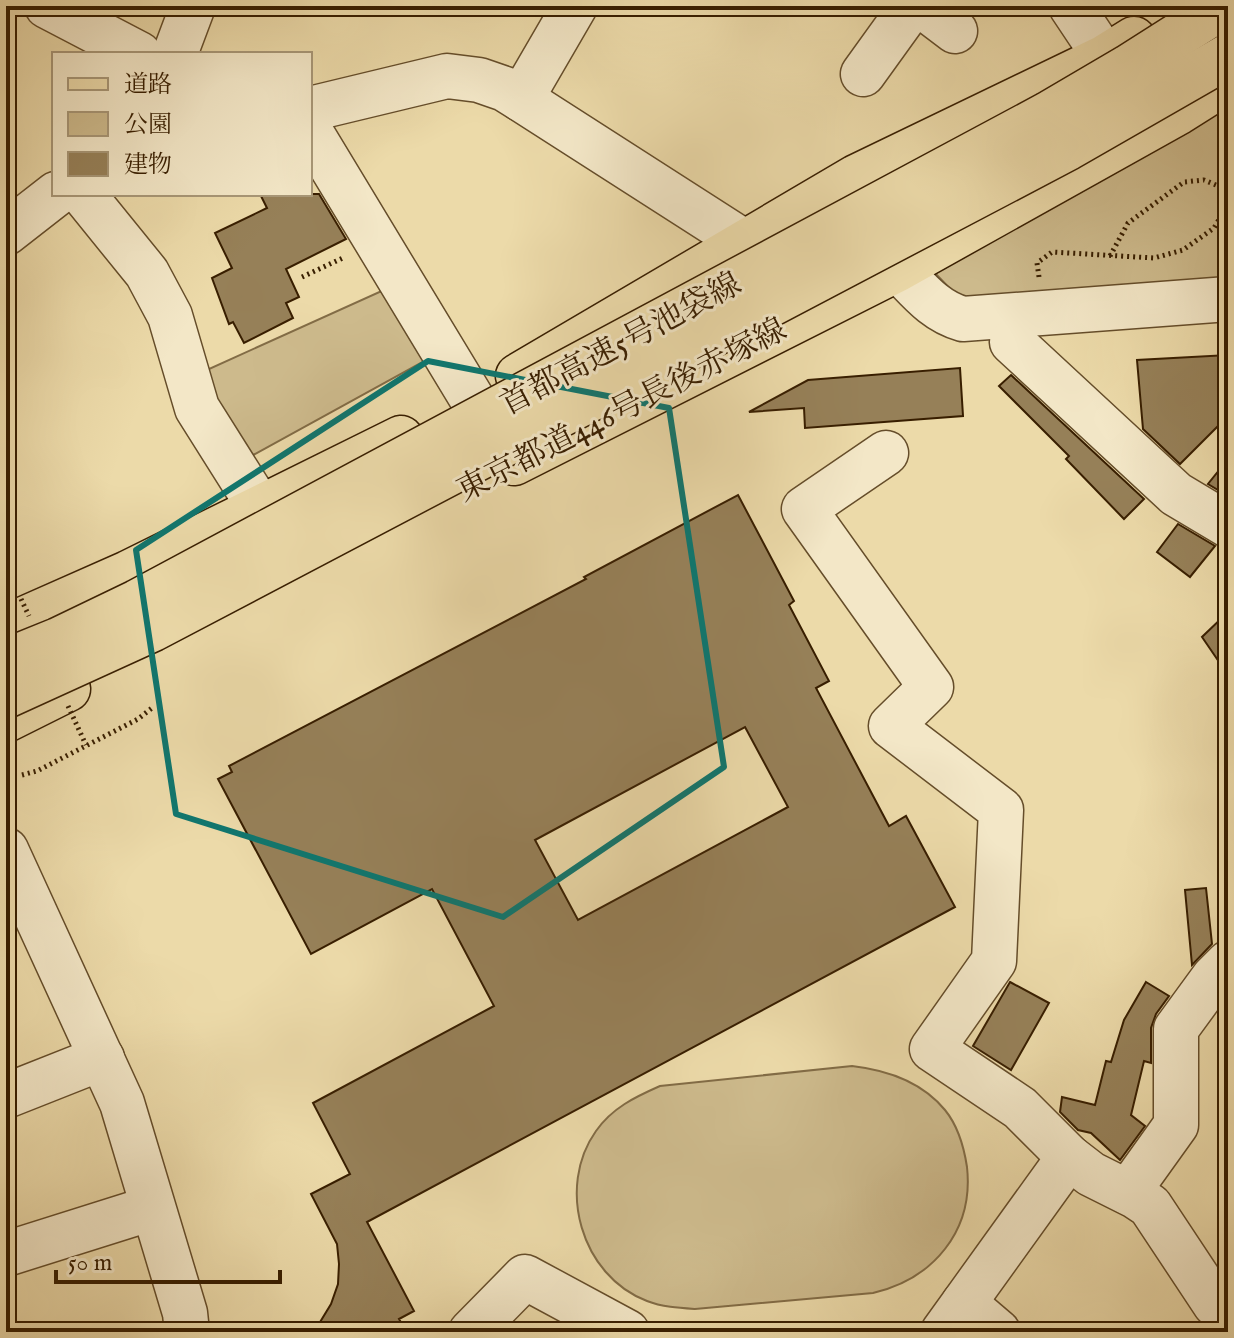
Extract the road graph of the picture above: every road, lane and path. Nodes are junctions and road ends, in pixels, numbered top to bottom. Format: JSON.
{"nodes":[{"id":1,"x":47,"y":6,"type":"edge"},
{"id":2,"x":193,"y":6,"type":"edge"},
{"id":3,"x":575,"y":6,"type":"edge"},
{"id":4,"x":1071,"y":6,"type":"edge"},
{"id":5,"x":1185,"y":6,"type":"edge"},
{"id":6,"x":1224,"y":6,"type":"edge"},
{"id":7,"x":915,"y":14,"type":"edge"},
{"id":8,"x":135,"y":52,"type":"edge"},
{"id":9,"x":176,"y":52,"type":"edge"},
{"id":10,"x":1228,"y":56,"type":"edge"},
{"id":11,"x":1105,"y":57,"type":"junction"},
{"id":12,"x":863,"y":74,"type":"dead end"},
{"id":13,"x":1228,"y":81,"type":"edge"},
{"id":14,"x":521,"y":99,"type":"junction"},
{"id":15,"x":1228,"y":103,"type":"edge"},
{"id":16,"x":312,"y":109,"type":"edge"},
{"id":17,"x":1179,"y":112,"type":"junction"},
{"id":18,"x":312,"y":134,"type":"edge"},
{"id":19,"x":1228,"y":190,"type":"edge"},
{"id":20,"x":53,"y":196,"type":"edge"},
{"id":21,"x":85,"y":196,"type":"edge"},
{"id":22,"x":1228,"y":204,"type":"edge"},
{"id":23,"x":6,"y":233,"type":"edge"},
{"id":24,"x":744,"y":242,"type":"junction"},
{"id":25,"x":1110,"y":256,"type":"junction"},
{"id":26,"x":345,"y":257,"type":"dead end"},
{"id":27,"x":898,"y":269,"type":"junction"},
{"id":28,"x":302,"y":277,"type":"dead end"},
{"id":29,"x":1040,"y":290,"type":"dead end"},
{"id":30,"x":1228,"y":299,"type":"edge"},
{"id":31,"x":1012,"y":342,"type":"dead end"},
{"id":32,"x":474,"y":402,"type":"junction"},
{"id":33,"x":886,"y":453,"type":"dead end"},
{"id":34,"x":260,"y":508,"type":"junction"},
{"id":35,"x":1228,"y":525,"type":"edge"},
{"id":36,"x":6,"y":627,"type":"edge"},
{"id":37,"x":6,"y":661,"type":"edge"},
{"id":38,"x":6,"y":696,"type":"edge"},
{"id":39,"x":152,"y":708,"type":"dead end"},
{"id":40,"x":6,"y":720,"type":"edge"},
{"id":41,"x":22,"y":775,"type":"dead end"},
{"id":42,"x":6,"y":850,"type":"edge"},
{"id":43,"x":17,"y":904,"type":"edge"},
{"id":44,"x":1228,"y":963,"type":"edge"},
{"id":45,"x":102,"y":1058,"type":"junction"},
{"id":46,"x":6,"y":1096,"type":"edge"},
{"id":47,"x":1069,"y":1157,"type":"junction"},
{"id":48,"x":1128,"y":1192,"type":"junction"},
{"id":49,"x":152,"y":1208,"type":"junction"},
{"id":50,"x":6,"y":1254,"type":"edge"},
{"id":51,"x":1228,"y":1316,"type":"edge"},
{"id":52,"x":954,"y":1317,"type":"edge"},
{"id":53,"x":187,"y":1332,"type":"edge"},
{"id":54,"x":471,"y":1332,"type":"edge"},
{"id":55,"x":627,"y":1332,"type":"edge"},
{"id":56,"x":998,"y":1332,"type":"edge"}],
"edges":[{"from":1,"to":8,"type":"street"},
{"from":2,"to":9,"type":"street"},
{"from":3,"to":14,"type":"street"},
{"from":4,"to":11,"type":"street"},
{"from":5,"to":11,"type":"main road"},
{"from":6,"to":37,"type":"main road","name":"首都高速5号池袋線","bridge":true},
{"from":7,"to":12,"type":"street"},
{"from":10,"to":38,"type":"main road","name":"首都高速5号池袋線","bridge":true},
{"from":11,"to":24,"type":"main road"},
{"from":13,"to":17,"type":"main road","name":"東京都道446号長後赤塚線"},
{"from":14,"to":16,"type":"street"},
{"from":14,"to":24,"type":"street"},
{"from":15,"to":17,"type":"main road"},
{"from":17,"to":27,"type":"main road","name":"東京都道446号長後赤塚線"},
{"from":18,"to":32,"type":"street"},
{"from":19,"to":25,"type":"path"},
{"from":20,"to":23,"type":"street"},
{"from":21,"to":34,"type":"street"},
{"from":22,"to":25,"type":"path"},
{"from":24,"to":32,"type":"main road"},
{"from":25,"to":29,"type":"path"},
{"from":26,"to":28,"type":"path"},
{"from":27,"to":30,"type":"street"},
{"from":27,"to":40,"type":"main road","name":"東京都道446号長後赤塚線"},
{"from":31,"to":35,"type":"street"},
{"from":32,"to":34,"type":"main road"},
{"from":33,"to":47,"type":"street"},
{"from":34,"to":36,"type":"main road"},
{"from":39,"to":41,"type":"path"},
{"from":42,"to":43,"type":"street"},
{"from":43,"to":45,"type":"street"},
{"from":44,"to":48,"type":"street"},
{"from":45,"to":46,"type":"street"},
{"from":45,"to":49,"type":"street"},
{"from":47,"to":48,"type":"street"},
{"from":47,"to":52,"type":"street"},
{"from":48,"to":51,"type":"street"},
{"from":49,"to":50,"type":"street"},
{"from":49,"to":53,"type":"street"},
{"from":52,"to":56,"type":"street"},
{"from":54,"to":55,"type":"street"}]}
